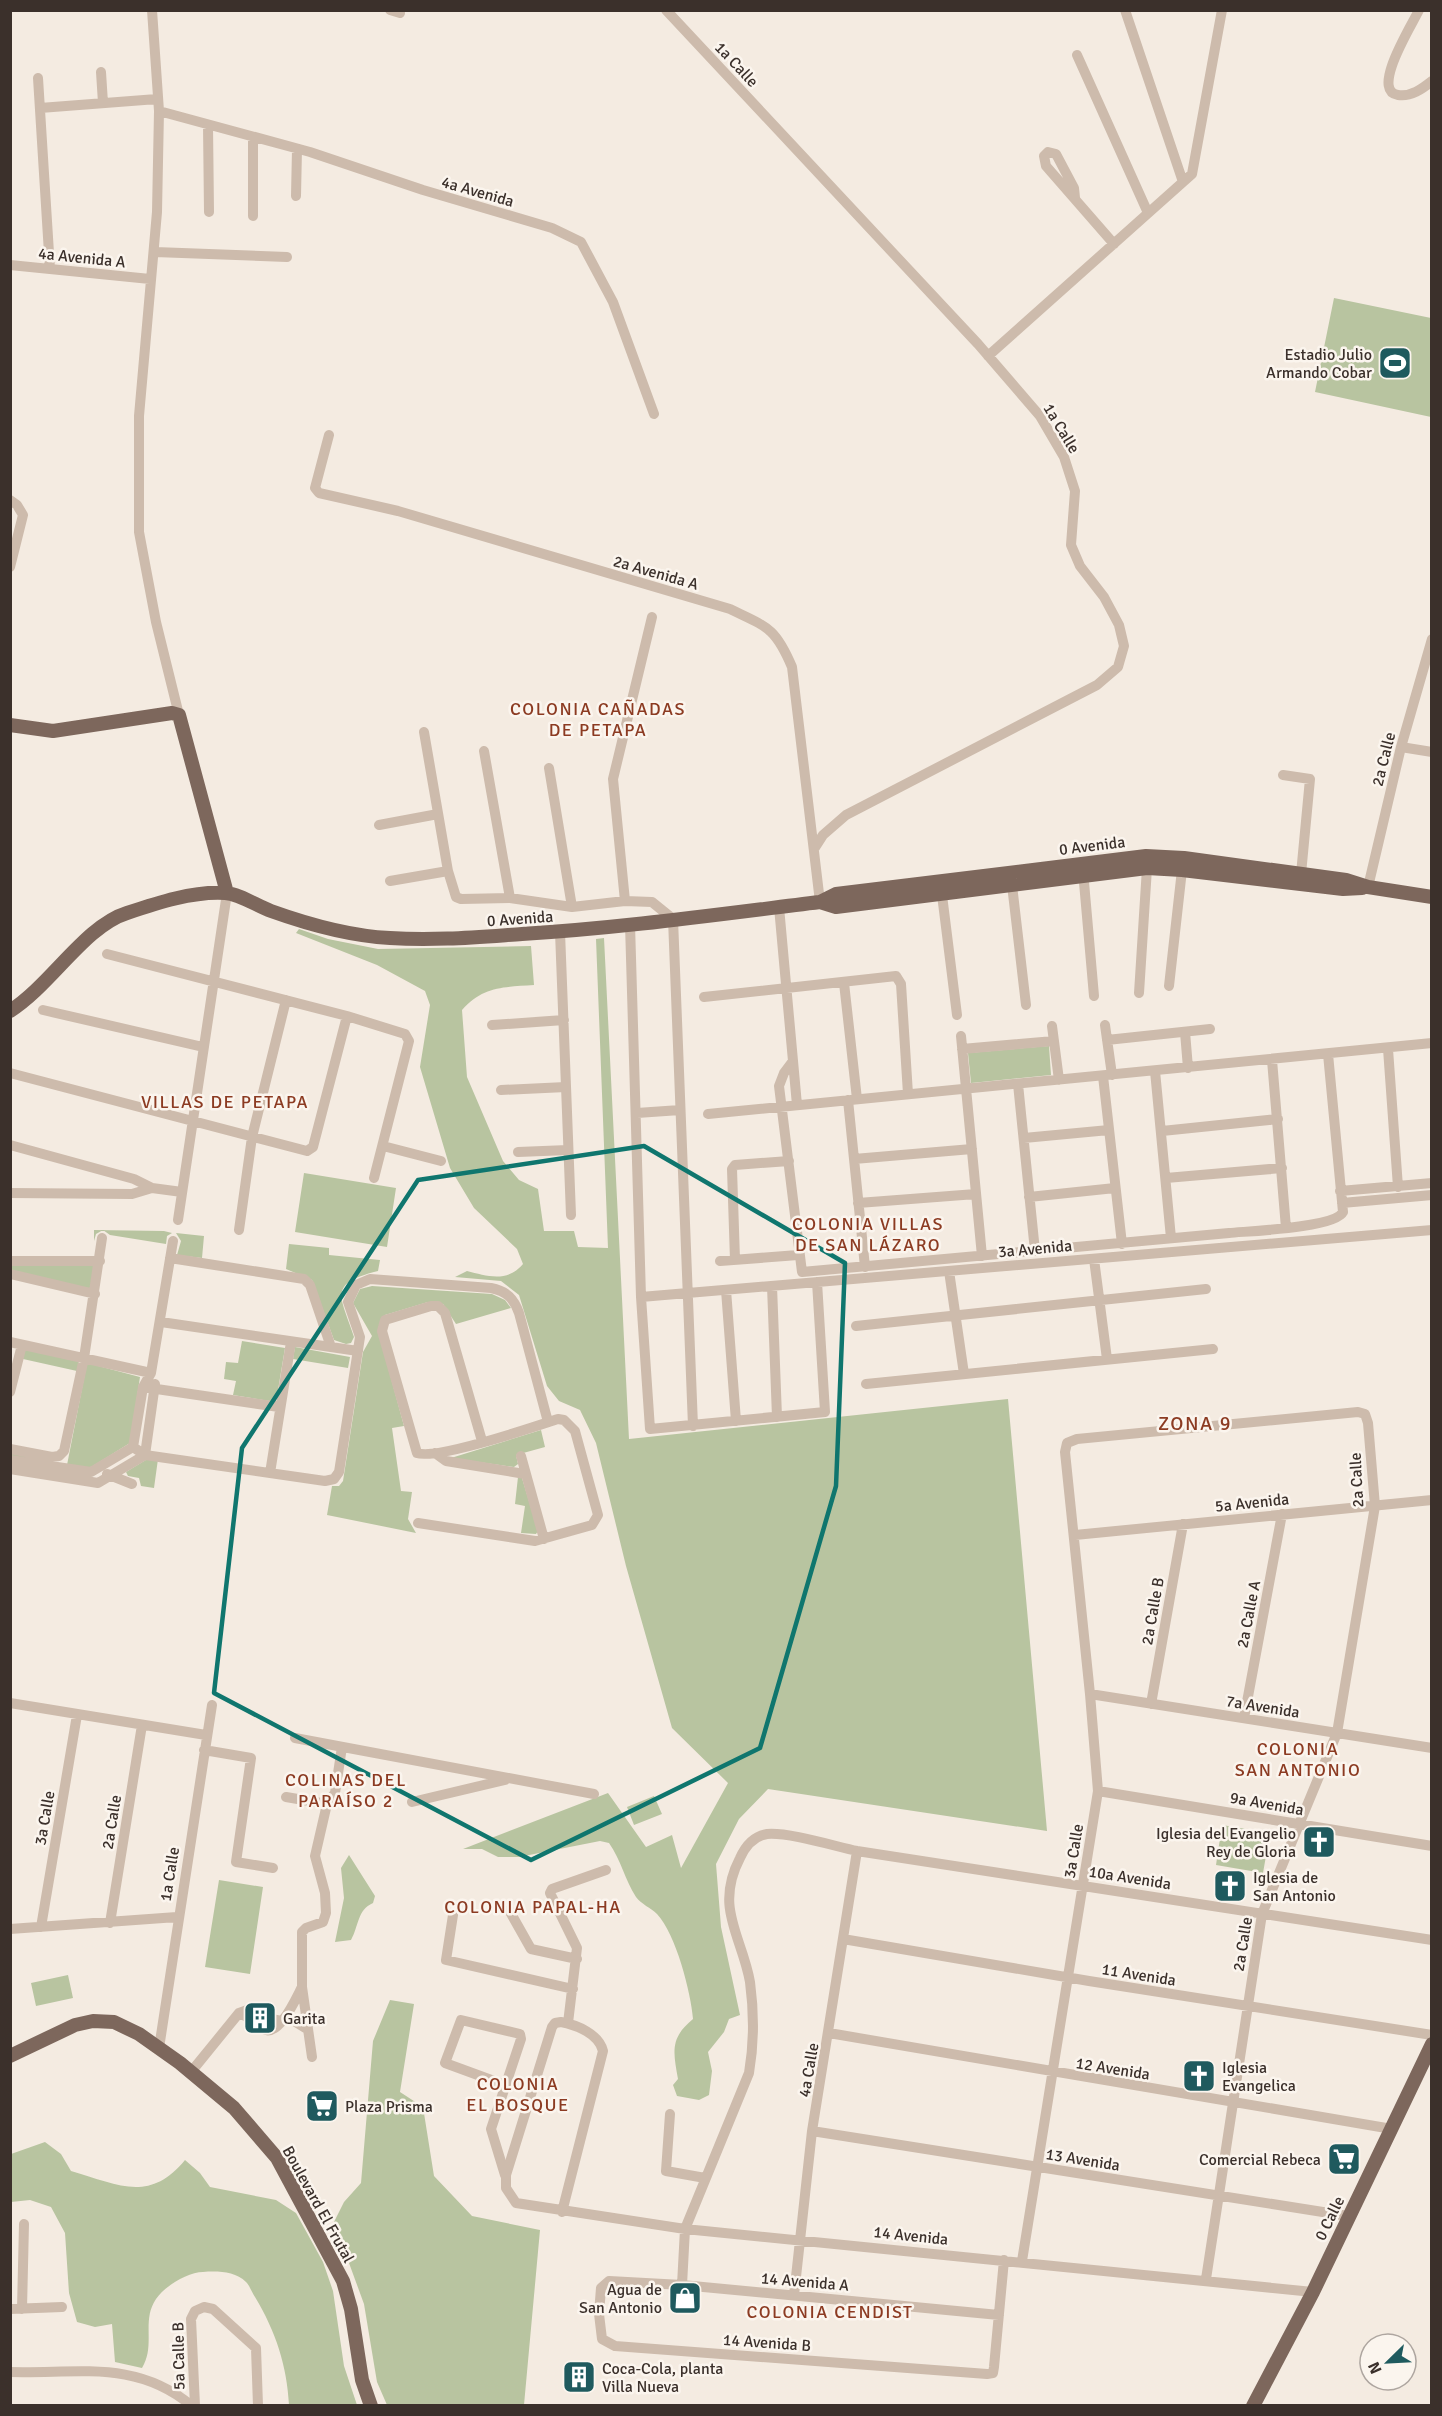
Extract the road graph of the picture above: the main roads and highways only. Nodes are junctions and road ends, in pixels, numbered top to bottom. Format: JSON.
{"nodes":[{"id":1,"x":10,"y":725,"type":"edge"},
{"id":2,"x":1082,"y":868,"type":"junction"},
{"id":3,"x":941,"y":887,"type":"junction"},
{"id":4,"x":1368,"y":887,"type":"junction"},
{"id":5,"x":227,"y":893,"type":"junction"},
{"id":6,"x":1431,"y":897,"type":"edge"},
{"id":7,"x":10,"y":1011,"type":"edge"},
{"id":8,"x":1431,"y":2044,"type":"edge"},
{"id":9,"x":10,"y":2056,"type":"edge"},
{"id":10,"x":371,"y":2406,"type":"edge"},
{"id":11,"x":1253,"y":2406,"type":"edge"}],
"edges":[{"from":1,"to":5,"type":"main road"},
{"from":2,"to":3,"type":"main road","name":"0 Avenida"},
{"from":2,"to":3,"type":"main road","name":"0 Avenida"},
{"from":2,"to":4,"type":"main road","name":"0 Avenida"},
{"from":2,"to":4,"type":"main road","name":"0 Avenida"},
{"from":3,"to":5,"type":"main road","name":"0 Avenida"},
{"from":4,"to":6,"type":"main road","name":"0 Avenida"},
{"from":5,"to":7,"type":"main road"},
{"from":8,"to":11,"type":"main road","name":"0 Calle"},
{"from":9,"to":10,"type":"main road","name":"Boulevard El Frutal"}]}
